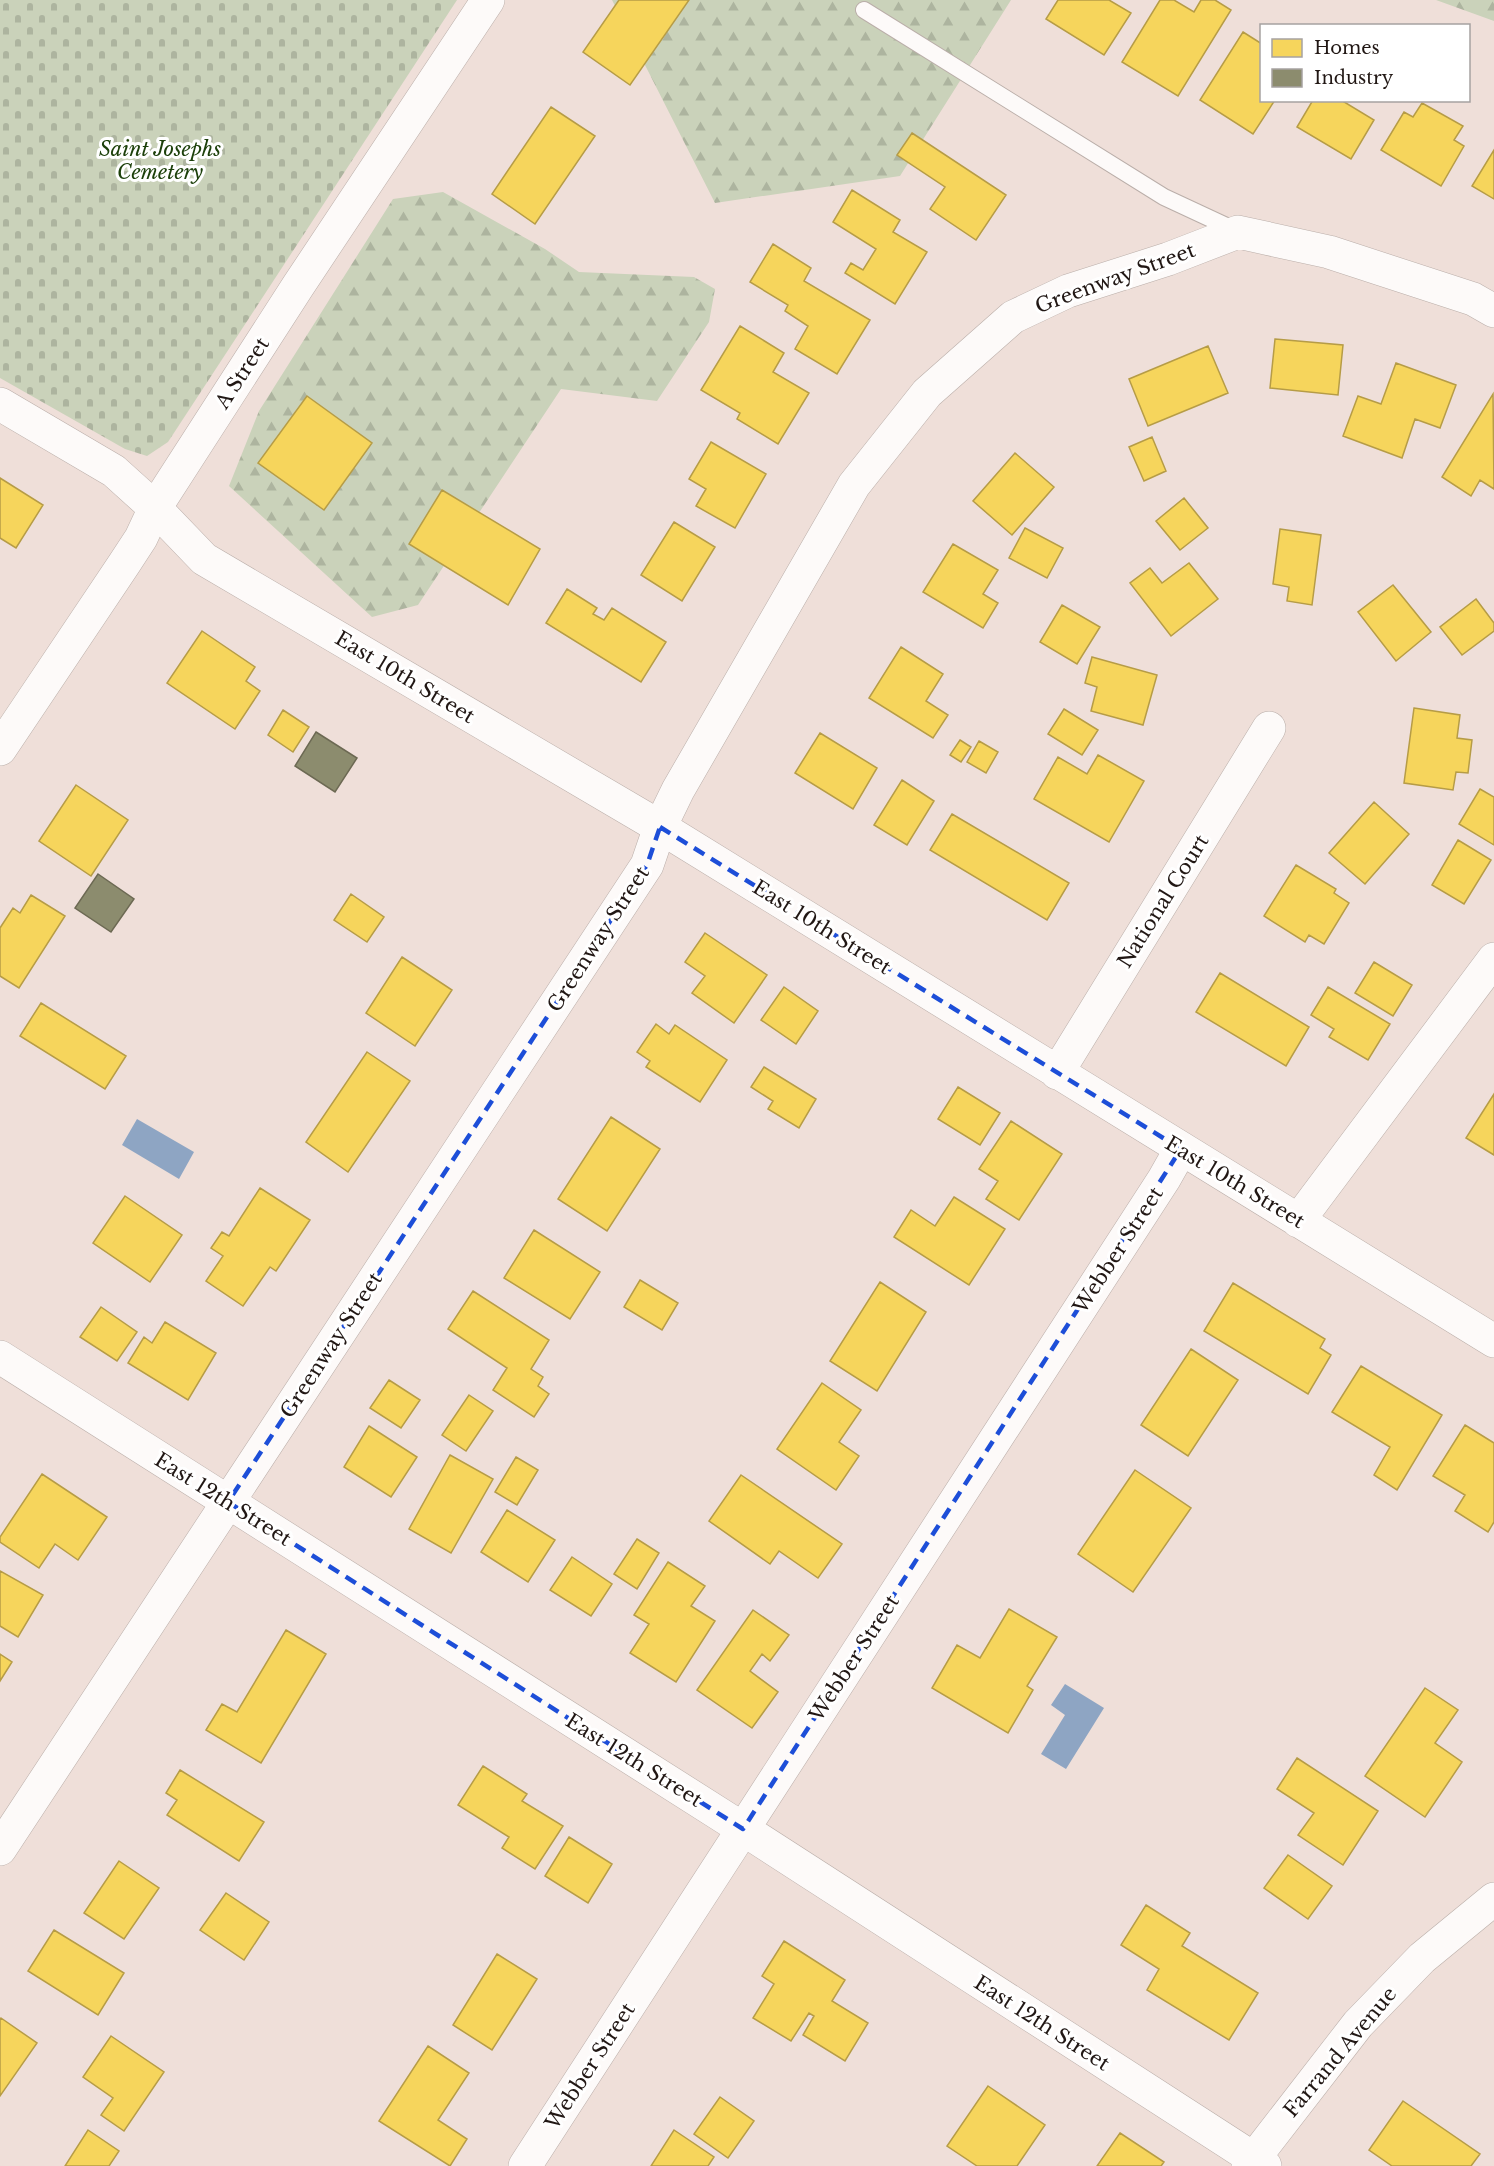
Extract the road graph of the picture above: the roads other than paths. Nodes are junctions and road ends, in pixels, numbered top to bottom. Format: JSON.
{"nodes":[{"id":1,"x":488,"y":0,"type":"edge"},
{"id":2,"x":864,"y":10,"type":"dead end"},
{"id":3,"x":1238,"y":232,"type":"junction"},
{"id":4,"x":1494,"y":310,"type":"edge"},
{"id":5,"x":0,"y":404,"type":"edge"},
{"id":6,"x":155,"y":508,"type":"junction"},
{"id":7,"x":1269,"y":729,"type":"dead end"},
{"id":8,"x":0,"y":749,"type":"edge"},
{"id":9,"x":660,"y":827,"type":"junction"},
{"id":10,"x":1494,"y":958,"type":"edge"},
{"id":11,"x":1058,"y":1073,"type":"junction"},
{"id":12,"x":1181,"y":1149,"type":"junction"},
{"id":13,"x":1298,"y":1221,"type":"junction"},
{"id":14,"x":1494,"y":1341,"type":"edge"},
{"id":15,"x":0,"y":1357,"type":"edge"},
{"id":16,"x":228,"y":1502,"type":"junction"},
{"id":17,"x":744,"y":1829,"type":"junction"},
{"id":18,"x":0,"y":1849,"type":"edge"},
{"id":19,"x":1494,"y":1899,"type":"edge"},
{"id":20,"x":1256,"y":2164,"type":"edge"},
{"id":21,"x":525,"y":2166,"type":"edge"}],
"edges":[{"from":1,"to":6,"type":"street","name":"A Street"},
{"from":2,"to":3,"type":"lane"},
{"from":3,"to":4,"type":"street"},
{"from":3,"to":9,"type":"street","name":"Greenway Street"},
{"from":5,"to":6,"type":"street","name":"East 10th Street"},
{"from":6,"to":8,"type":"street","name":"A Street"},
{"from":6,"to":9,"type":"street","name":"East 10th Street"},
{"from":7,"to":11,"type":"street","name":"National Court"},
{"from":9,"to":11,"type":"street","name":"East 10th Street"},
{"from":9,"to":16,"type":"street","name":"Greenway Street"},
{"from":10,"to":13,"type":"street"},
{"from":11,"to":12,"type":"street","name":"East 10th Street"},
{"from":12,"to":13,"type":"street","name":"East 10th Street"},
{"from":12,"to":17,"type":"street","name":"Webber Street"},
{"from":13,"to":14,"type":"street","name":"East 10th Street"},
{"from":15,"to":16,"type":"street","name":"East 12th Street"},
{"from":16,"to":17,"type":"street","name":"East 12th Street"},
{"from":16,"to":18,"type":"street","name":"Greenway Street"},
{"from":17,"to":20,"type":"street","name":"East 12th Street"},
{"from":17,"to":21,"type":"street","name":"Webber Street"},
{"from":19,"to":20,"type":"street","name":"Farrand Avenue"}]}
